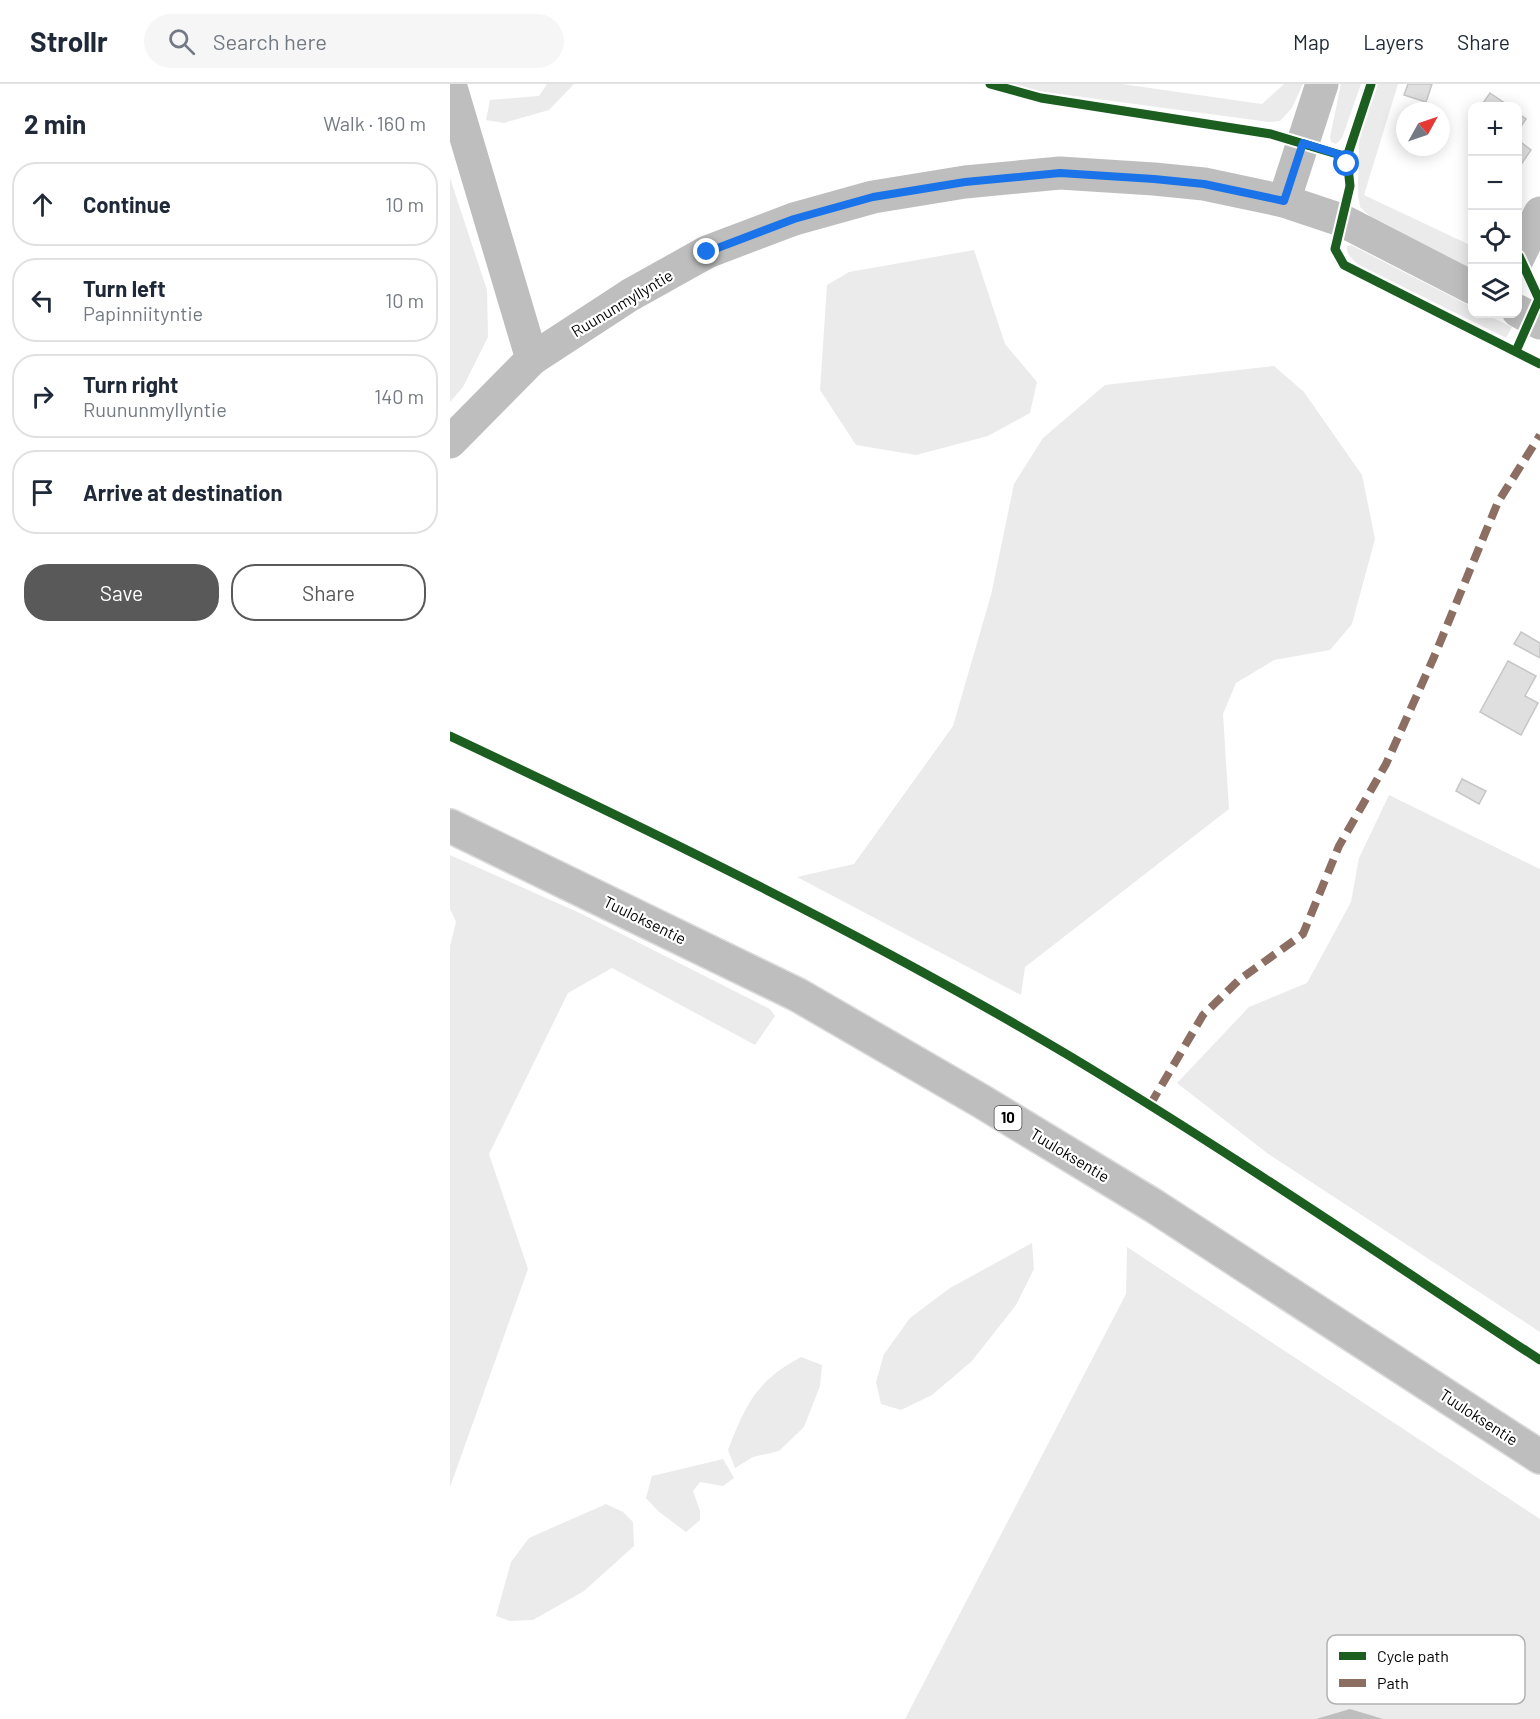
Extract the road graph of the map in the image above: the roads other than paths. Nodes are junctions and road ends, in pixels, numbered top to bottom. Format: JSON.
{"nodes":[{"id":1,"x":450,"y":84,"type":"edge"},
{"id":2,"x":1322,"y":84,"type":"edge"},
{"id":3,"x":1284,"y":201,"type":"junction"},
{"id":4,"x":1540,"y":213,"type":"edge"},
{"id":5,"x":1522,"y":250,"type":"edge"},
{"id":6,"x":1468,"y":285,"type":"edge"},
{"id":7,"x":1522,"y":313,"type":"edge"},
{"id":8,"x":1540,"y":323,"type":"edge"},
{"id":9,"x":532,"y":359,"type":"junction"},
{"id":10,"x":450,"y":442,"type":"edge"},
{"id":11,"x":450,"y":826,"type":"edge"},
{"id":12,"x":1540,"y":1457,"type":"edge"}],
"edges":[{"from":1,"to":9,"type":"main road"},
{"from":2,"to":3,"type":"main road"},
{"from":3,"to":6,"type":"main road","name":"Ruununmyllyntie"},
{"from":3,"to":9,"type":"main road","name":"Ruununmyllyntie"},
{"from":4,"to":5,"type":"main road"},
{"from":7,"to":8,"type":"main road"},
{"from":9,"to":10,"type":"main road","name":"Ruununmyllyntie"},
{"from":11,"to":12,"type":"main road","name":"Tuuloksentie","number":"10"}]}
